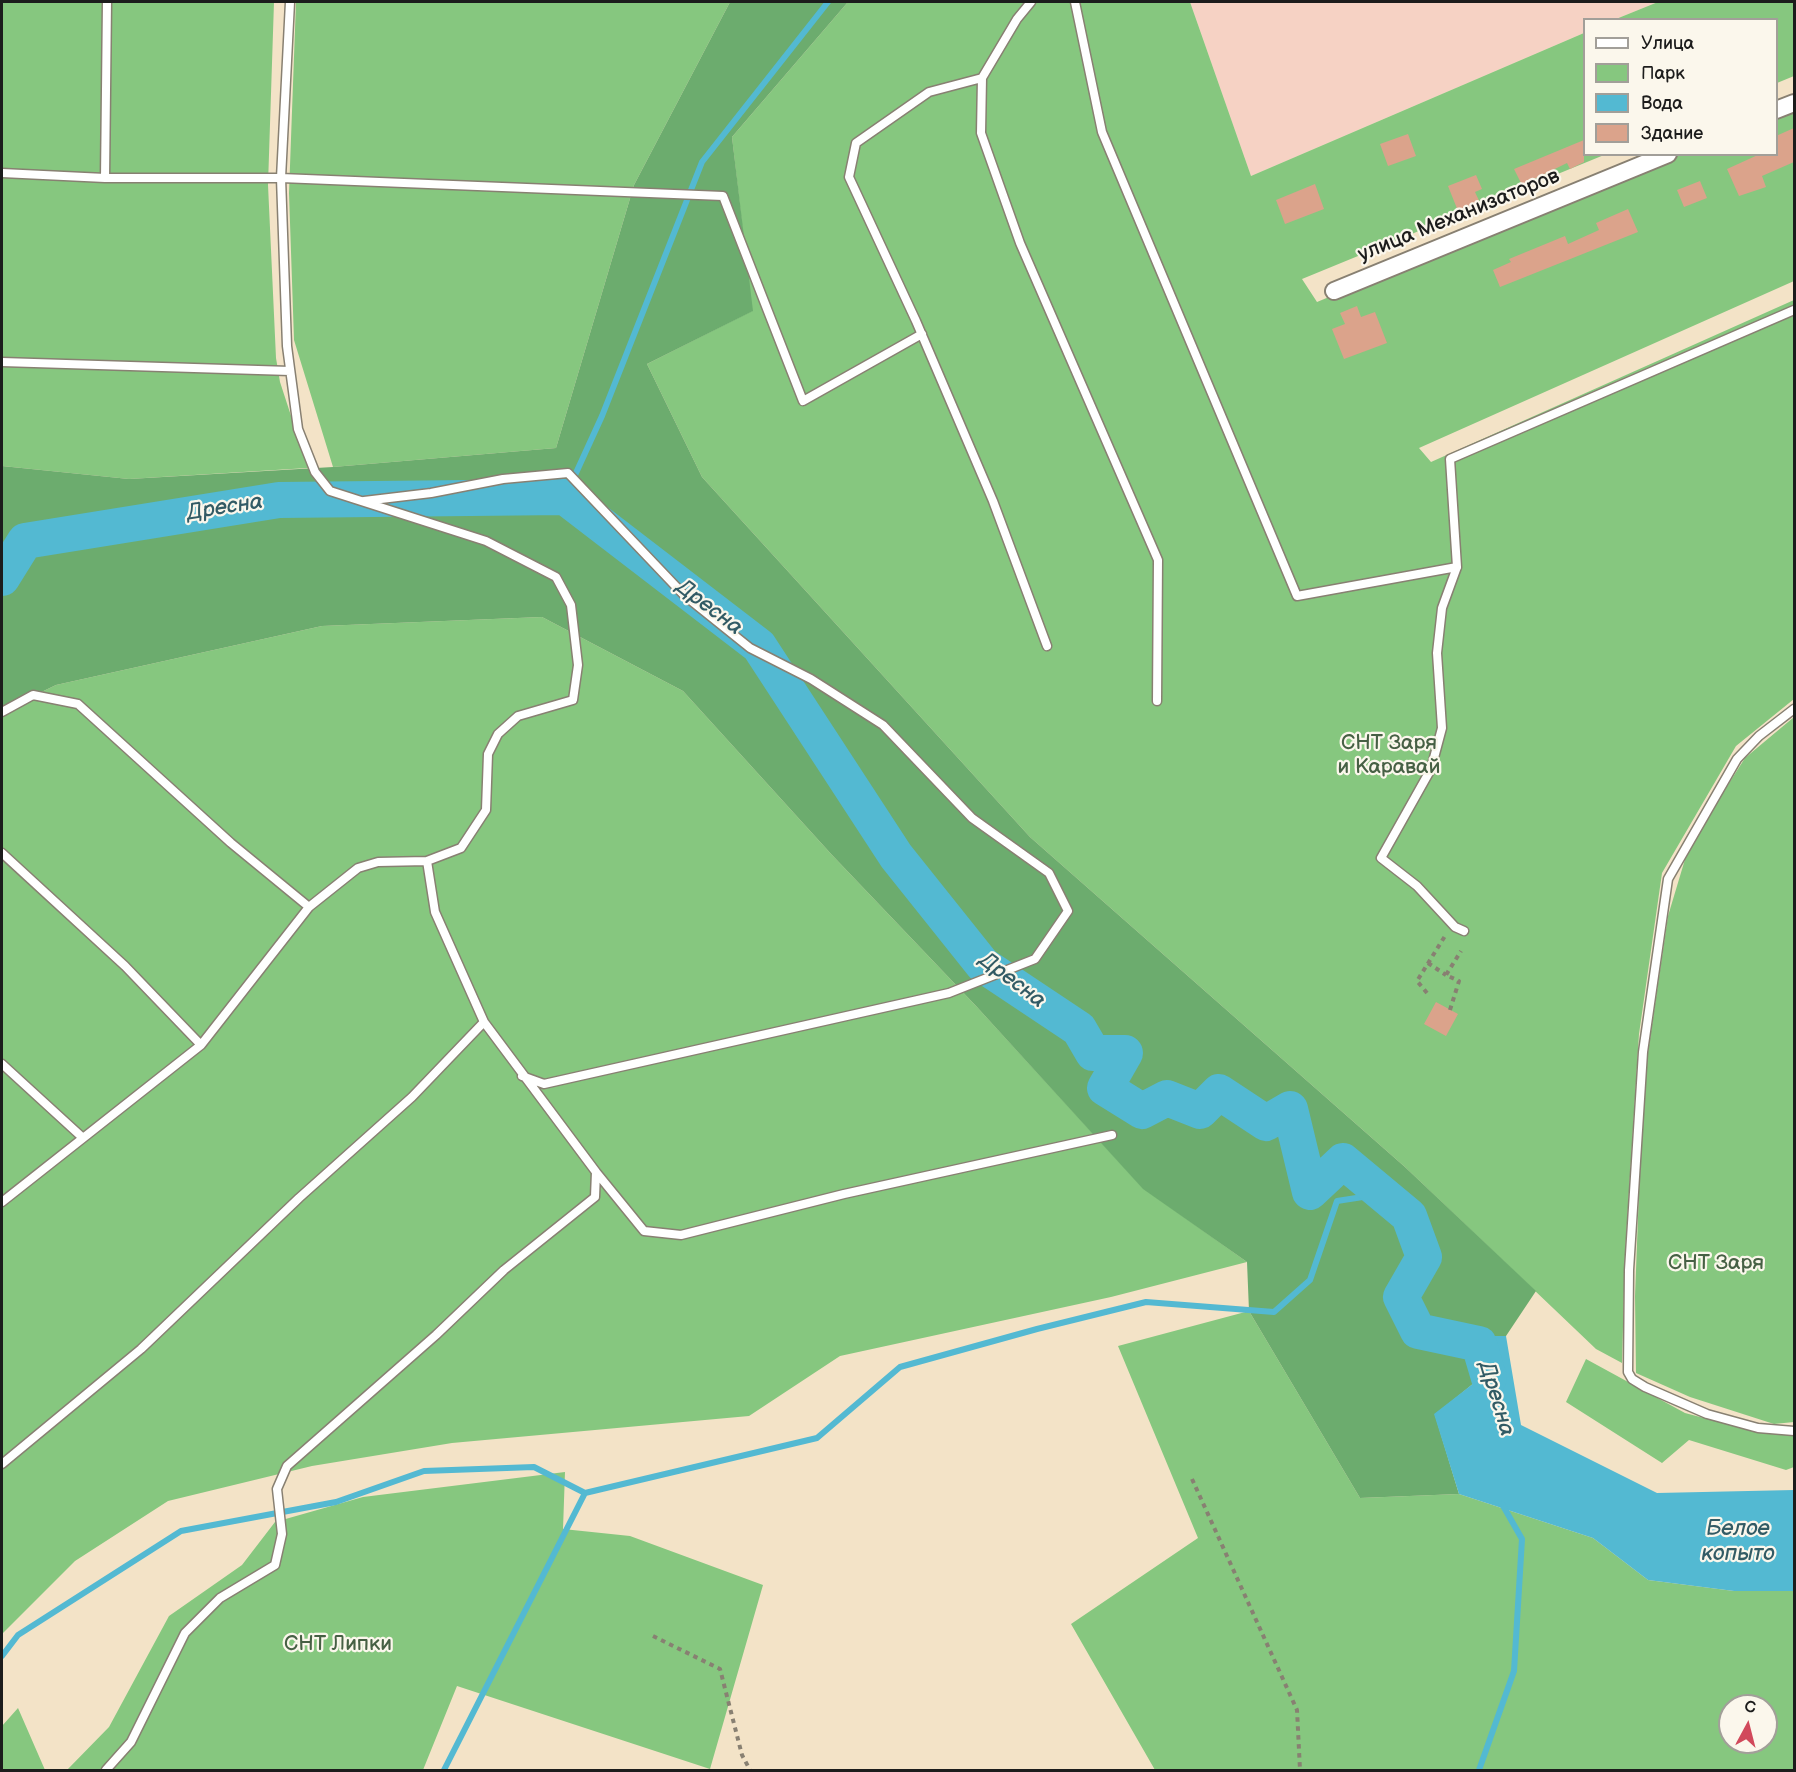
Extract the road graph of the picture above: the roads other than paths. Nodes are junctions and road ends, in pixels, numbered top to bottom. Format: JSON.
{"nodes":[{"id":1,"x":107,"y":2,"type":"edge"},
{"id":2,"x":290,"y":2,"type":"edge"},
{"id":3,"x":1030,"y":2,"type":"edge"},
{"id":4,"x":1075,"y":2,"type":"edge"},
{"id":5,"x":982,"y":78,"type":"junction"},
{"id":6,"x":1794,"y":102,"type":"edge"},
{"id":7,"x":1778,"y":109,"type":"edge"},
{"id":8,"x":1663,"y":156,"type":"edge"},
{"id":9,"x":2,"y":173,"type":"edge"},
{"id":10,"x":105,"y":178,"type":"junction"},
{"id":11,"x":281,"y":178,"type":"junction"},
{"id":12,"x":1334,"y":291,"type":"dead end"},
{"id":13,"x":1794,"y":310,"type":"edge"},
{"id":14,"x":921,"y":334,"type":"junction"},
{"id":15,"x":2,"y":362,"type":"edge"},
{"id":16,"x":290,"y":371,"type":"junction"},
{"id":17,"x":360,"y":501,"type":"junction"},
{"id":18,"x":1457,"y":567,"type":"junction"},
{"id":19,"x":1047,"y":646,"type":"dead end"},
{"id":20,"x":1157,"y":701,"type":"dead end"},
{"id":21,"x":1794,"y":709,"type":"edge"},
{"id":22,"x":2,"y":712,"type":"edge"},
{"id":23,"x":2,"y":853,"type":"edge"},
{"id":24,"x":427,"y":861,"type":"junction"},
{"id":25,"x":309,"y":907,"type":"junction"},
{"id":26,"x":1464,"y":932,"type":"dead end"},
{"id":27,"x":484,"y":1022,"type":"junction"},
{"id":28,"x":201,"y":1045,"type":"junction"},
{"id":29,"x":2,"y":1064,"type":"edge"},
{"id":30,"x":522,"y":1076,"type":"junction"},
{"id":31,"x":1112,"y":1135,"type":"dead end"},
{"id":32,"x":83,"y":1138,"type":"junction"},
{"id":33,"x":596,"y":1172,"type":"junction"},
{"id":34,"x":2,"y":1202,"type":"edge"},
{"id":35,"x":1794,"y":1431,"type":"edge"},
{"id":36,"x":2,"y":1464,"type":"edge"},
{"id":37,"x":106,"y":1770,"type":"edge"}],
"edges":[{"from":1,"to":10,"type":"lane"},
{"from":2,"to":11,"type":"lane"},
{"from":3,"to":5,"type":"lane"},
{"from":4,"to":18,"type":"lane"},
{"from":5,"to":14,"type":"lane"},
{"from":5,"to":20,"type":"lane"},
{"from":6,"to":7,"type":"street"},
{"from":8,"to":12,"type":"street","name":"улица Механизаторов"},
{"from":9,"to":10,"type":"lane"},
{"from":10,"to":11,"type":"lane"},
{"from":11,"to":14,"type":"lane"},
{"from":11,"to":16,"type":"lane"},
{"from":13,"to":18,"type":"lane"},
{"from":14,"to":19,"type":"lane"},
{"from":15,"to":16,"type":"lane"},
{"from":16,"to":17,"type":"lane"},
{"from":17,"to":24,"type":"lane"},
{"from":17,"to":30,"type":"lane"},
{"from":18,"to":26,"type":"lane"},
{"from":21,"to":35,"type":"lane"},
{"from":22,"to":25,"type":"lane"},
{"from":23,"to":28,"type":"lane"},
{"from":24,"to":25,"type":"lane"},
{"from":24,"to":27,"type":"lane"},
{"from":25,"to":28,"type":"lane"},
{"from":27,"to":30,"type":"lane"},
{"from":27,"to":36,"type":"lane"},
{"from":28,"to":32,"type":"lane"},
{"from":29,"to":32,"type":"lane"},
{"from":30,"to":33,"type":"lane"},
{"from":31,"to":33,"type":"lane"},
{"from":32,"to":34,"type":"lane"},
{"from":33,"to":37,"type":"lane"}]}
